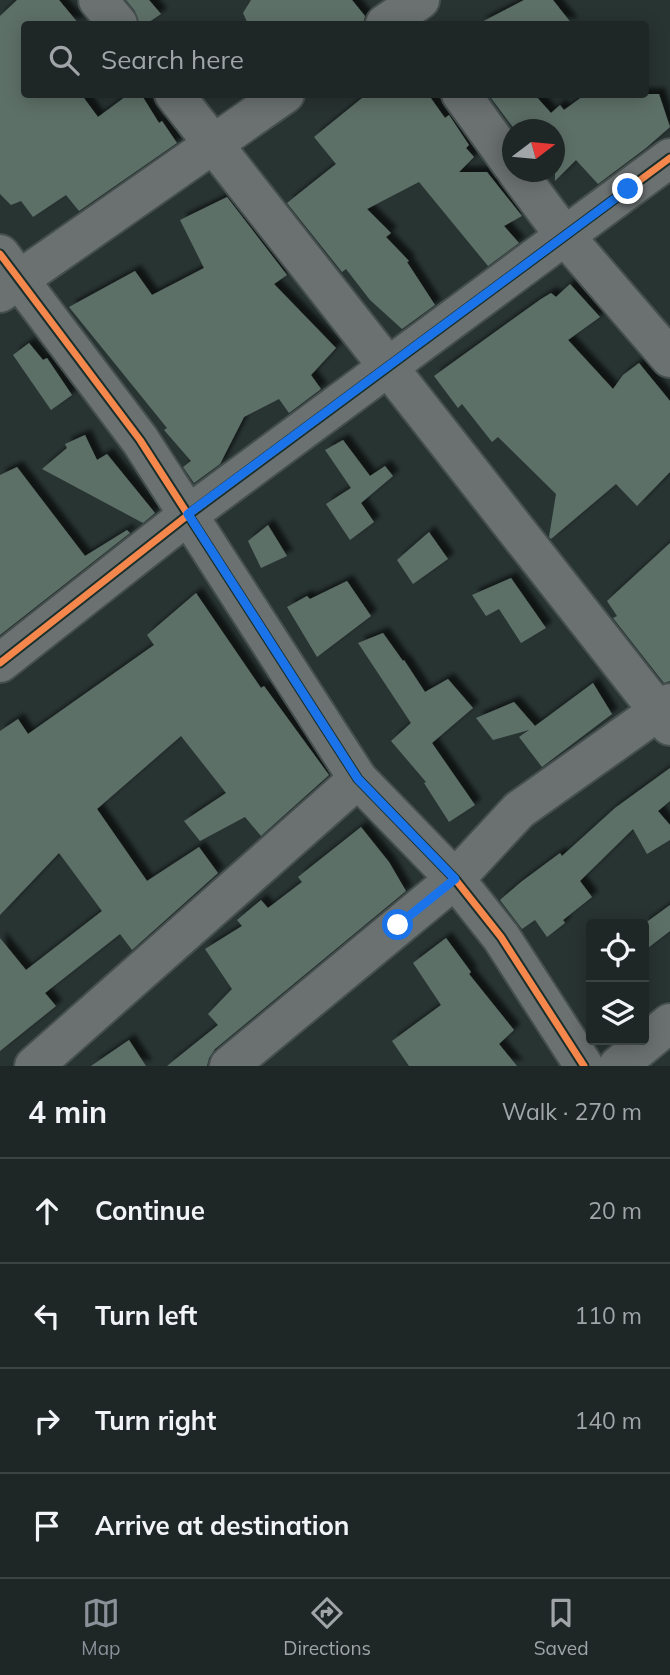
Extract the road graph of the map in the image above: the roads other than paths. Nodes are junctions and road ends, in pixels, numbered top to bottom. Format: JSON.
{"nodes":[{"id":1,"x":98,"y":0,"type":"edge"},
{"id":2,"x":116,"y":21,"type":"edge"},
{"id":3,"x":177,"y":98,"type":"edge"},
{"id":4,"x":279,"y":98,"type":"edge"},
{"id":5,"x":464,"y":98,"type":"edge"},
{"id":6,"x":213,"y":144,"type":"junction"},
{"id":7,"x":502,"y":150,"type":"edge"},
{"id":8,"x":670,"y":158,"type":"edge"},
{"id":9,"x":524,"y":182,"type":"edge"},
{"id":10,"x":564,"y":235,"type":"junction"},
{"id":11,"x":6,"y":275,"type":"edge"},
{"id":12,"x":670,"y":358,"type":"edge"},
{"id":13,"x":388,"y":366,"type":"junction"},
{"id":14,"x":188,"y":514,"type":"junction"},
{"id":15,"x":0,"y":663,"type":"edge"},
{"id":16,"x":666,"y":713,"type":"edge"},
{"id":17,"x":358,"y":779,"type":"junction"},
{"id":18,"x":455,"y":879,"type":"junction"},
{"id":19,"x":670,"y":1023,"type":"edge"},
{"id":20,"x":34,"y":1066,"type":"edge"},
{"id":21,"x":229,"y":1066,"type":"edge"},
{"id":22,"x":584,"y":1066,"type":"edge"},
{"id":23,"x":618,"y":1066,"type":"edge"}],
"edges":[{"from":1,"to":2,"type":"street"},
{"from":3,"to":6,"type":"street"},
{"from":4,"to":6,"type":"street"},
{"from":5,"to":7,"type":"street"},
{"from":6,"to":11,"type":"street"},
{"from":6,"to":13,"type":"street"},
{"from":8,"to":10,"type":"street"},
{"from":9,"to":10,"type":"street"},
{"from":10,"to":12,"type":"street"},
{"from":10,"to":13,"type":"street"},
{"from":11,"to":14,"type":"street"},
{"from":13,"to":14,"type":"street"},
{"from":13,"to":16,"type":"street"},
{"from":14,"to":15,"type":"street"},
{"from":14,"to":17,"type":"street"},
{"from":16,"to":18,"type":"street"},
{"from":17,"to":18,"type":"street"},
{"from":17,"to":20,"type":"street"},
{"from":18,"to":21,"type":"street"},
{"from":18,"to":22,"type":"street"},
{"from":19,"to":23,"type":"street"}]}
